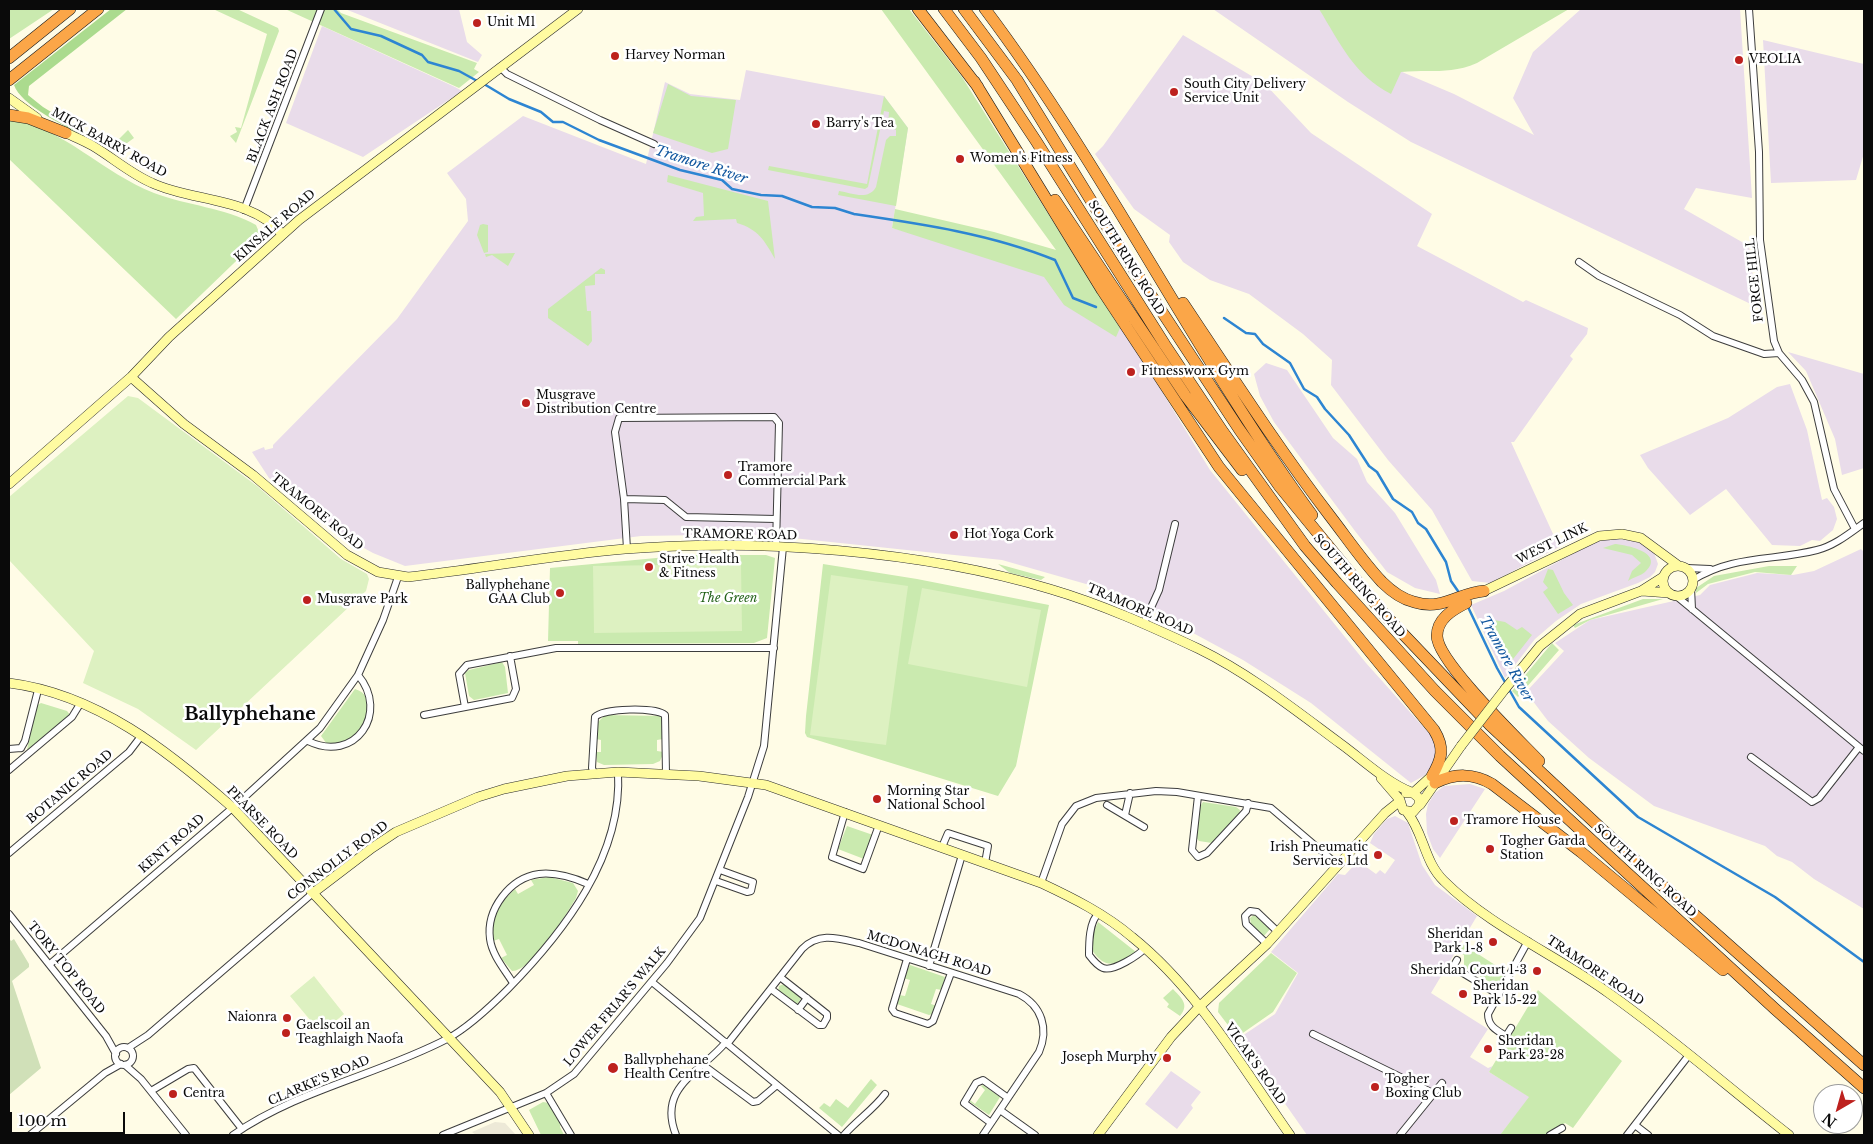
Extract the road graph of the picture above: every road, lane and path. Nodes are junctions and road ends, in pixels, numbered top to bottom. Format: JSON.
{"nodes":[{"id":1,"x":70,"y":9,"type":"edge"},
{"id":2,"x":98,"y":9,"type":"edge"},
{"id":3,"x":578,"y":9,"type":"edge"},
{"id":4,"x":918,"y":9,"type":"edge"},
{"id":5,"x":944,"y":9,"type":"edge"},
{"id":6,"x":964,"y":9,"type":"edge"},
{"id":7,"x":985,"y":9,"type":"edge"},
{"id":8,"x":1749,"y":9,"type":"edge"},
{"id":9,"x":320,"y":12,"type":"edge"},
{"id":10,"x":9,"y":58,"type":"edge"},
{"id":11,"x":496,"y":70,"type":"junction"},
{"id":12,"x":9,"y":80,"type":"edge"},
{"id":13,"x":974,"y":81,"type":"junction"},
{"id":14,"x":9,"y":98,"type":"edge"},
{"id":15,"x":9,"y":115,"type":"edge"},
{"id":16,"x":66,"y":133,"type":"junction"},
{"id":17,"x":654,"y":144,"type":"dead end"},
{"id":18,"x":1101,"y":183,"type":"junction"},
{"id":19,"x":1109,"y":197,"type":"junction"},
{"id":20,"x":244,"y":210,"type":"junction"},
{"id":21,"x":282,"y":234,"type":"junction"},
{"id":22,"x":1579,"y":262,"type":"dead end"},
{"id":23,"x":1779,"y":354,"type":"junction"},
{"id":24,"x":131,"y":377,"type":"junction"},
{"id":25,"x":9,"y":484,"type":"edge"},
{"id":26,"x":624,"y":499,"type":"junction"},
{"id":27,"x":776,"y":518,"type":"junction"},
{"id":28,"x":1864,"y":523,"type":"edge"},
{"id":29,"x":1175,"y":524,"type":"dead end"},
{"id":30,"x":1855,"y":529,"type":"junction"},
{"id":31,"x":1324,"y":541,"type":"junction"},
{"id":32,"x":1305,"y":546,"type":"junction"},
{"id":33,"x":779,"y":547,"type":"junction"},
{"id":34,"x":627,"y":549,"type":"junction"},
{"id":35,"x":1660,"y":552,"type":"junction"},
{"id":36,"x":1683,"y":567,"type":"junction"},
{"id":37,"x":1710,"y":569,"type":"junction"},
{"id":38,"x":1664,"y":575,"type":"junction"},
{"id":39,"x":398,"y":577,"type":"junction"},
{"id":40,"x":1692,"y":584,"type":"junction"},
{"id":41,"x":1484,"y":591,"type":"junction"},
{"id":42,"x":1641,"y":591,"type":"junction"},
{"id":43,"x":1672,"y":594,"type":"junction"},
{"id":44,"x":1692,"y":608,"type":"junction"},
{"id":45,"x":1384,"y":614,"type":"junction"},
{"id":46,"x":1144,"y":623,"type":"junction"},
{"id":47,"x":774,"y":648,"type":"junction"},
{"id":48,"x":510,"y":656,"type":"junction"},
{"id":49,"x":358,"y":675,"type":"junction"},
{"id":50,"x":9,"y":683,"type":"edge"},
{"id":51,"x":38,"y":690,"type":"junction"},
{"id":52,"x":80,"y":704,"type":"junction"},
{"id":53,"x":465,"y":707,"type":"junction"},
{"id":54,"x":424,"y":715,"type":"dead end"},
{"id":55,"x":142,"y":735,"type":"junction"},
{"id":56,"x":308,"y":740,"type":"junction"},
{"id":57,"x":21,"y":748,"type":"junction"},
{"id":58,"x":9,"y":749,"type":"edge"},
{"id":59,"x":1862,"y":749,"type":"edge"},
{"id":60,"x":27,"y":754,"type":"junction"},
{"id":61,"x":1751,"y":756,"type":"dead end"},
{"id":62,"x":1368,"y":765,"type":"junction"},
{"id":63,"x":9,"y":770,"type":"edge"},
{"id":64,"x":618,"y":772,"type":"junction"},
{"id":65,"x":594,"y":773,"type":"junction"},
{"id":66,"x":666,"y":774,"type":"junction"},
{"id":67,"x":1434,"y":779,"type":"junction"},
{"id":68,"x":753,"y":783,"type":"junction"},
{"id":69,"x":1130,"y":793,"type":"junction"},
{"id":70,"x":1412,"y":793,"type":"junction"},
{"id":71,"x":1198,"y":796,"type":"junction"},
{"id":72,"x":1248,"y":803,"type":"junction"},
{"id":73,"x":1107,"y":805,"type":"dead end"},
{"id":74,"x":1402,"y":806,"type":"junction"},
{"id":75,"x":1419,"y":806,"type":"junction"},
{"id":76,"x":232,"y":808,"type":"junction"},
{"id":77,"x":845,"y":812,"type":"junction"},
{"id":78,"x":1125,"y":815,"type":"junction"},
{"id":79,"x":1593,"y":819,"type":"junction"},
{"id":80,"x":879,"y":825,"type":"junction"},
{"id":81,"x":1144,"y":827,"type":"dead end"},
{"id":82,"x":1422,"y":840,"type":"junction"},
{"id":83,"x":942,"y":847,"type":"junction"},
{"id":84,"x":9,"y":853,"type":"edge"},
{"id":85,"x":962,"y":855,"type":"junction"},
{"id":86,"x":985,"y":863,"type":"junction"},
{"id":87,"x":1338,"y":865,"type":"junction"},
{"id":88,"x":720,"y":870,"type":"junction"},
{"id":89,"x":716,"y":881,"type":"junction"},
{"id":90,"x":1041,"y":883,"type":"junction"},
{"id":91,"x":588,"y":884,"type":"junction"},
{"id":92,"x":313,"y":893,"type":"junction"},
{"id":93,"x":1099,"y":913,"type":"junction"},
{"id":94,"x":9,"y":914,"type":"edge"},
{"id":95,"x":1278,"y":932,"type":"junction"},
{"id":96,"x":1528,"y":941,"type":"junction"},
{"id":97,"x":1267,"y":944,"type":"junction"},
{"id":98,"x":1145,"y":948,"type":"junction"},
{"id":99,"x":907,"y":959,"type":"junction"},
{"id":100,"x":1457,"y":960,"type":"dead end"},
{"id":101,"x":50,"y":964,"type":"junction"},
{"id":102,"x":929,"y":966,"type":"junction"},
{"id":103,"x":950,"y":973,"type":"junction"},
{"id":104,"x":780,"y":977,"type":"junction"},
{"id":105,"x":652,"y":982,"type":"junction"},
{"id":106,"x":513,"y":983,"type":"junction"},
{"id":107,"x":771,"y":989,"type":"junction"},
{"id":108,"x":1499,"y":995,"type":"junction"},
{"id":109,"x":807,"y":998,"type":"junction"},
{"id":110,"x":1199,"y":1007,"type":"junction"},
{"id":111,"x":1775,"y":1009,"type":"junction"},
{"id":112,"x":798,"y":1010,"type":"junction"},
{"id":113,"x":1510,"y":1028,"type":"dead end"},
{"id":114,"x":1314,"y":1034,"type":"dead end"},
{"id":115,"x":106,"y":1036,"type":"junction"},
{"id":116,"x":147,"y":1036,"type":"junction"},
{"id":117,"x":448,"y":1038,"type":"junction"},
{"id":118,"x":727,"y":1043,"type":"junction"},
{"id":119,"x":126,"y":1048,"type":"junction"},
{"id":120,"x":1689,"y":1055,"type":"junction"},
{"id":121,"x":116,"y":1056,"type":"junction"},
{"id":122,"x":133,"y":1056,"type":"junction"},
{"id":123,"x":123,"y":1064,"type":"junction"},
{"id":124,"x":1864,"y":1064,"type":"edge"},
{"id":125,"x":704,"y":1065,"type":"junction"},
{"id":126,"x":105,"y":1073,"type":"junction"},
{"id":127,"x":141,"y":1079,"type":"junction"},
{"id":128,"x":1442,"y":1083,"type":"dead end"},
{"id":129,"x":778,"y":1085,"type":"junction"},
{"id":130,"x":1864,"y":1088,"type":"edge"},
{"id":131,"x":151,"y":1091,"type":"junction"},
{"id":132,"x":546,"y":1093,"type":"junction"},
{"id":133,"x":1433,"y":1093,"type":"junction"},
{"id":134,"x":885,"y":1094,"type":"dead end"},
{"id":135,"x":1008,"y":1098,"type":"junction"},
{"id":136,"x":511,"y":1107,"type":"junction"},
{"id":137,"x":1000,"y":1110,"type":"junction"},
{"id":138,"x":991,"y":1123,"type":"junction"},
{"id":139,"x":1635,"y":1125,"type":"junction"},
{"id":140,"x":1562,"y":1128,"type":"dead end"},
{"id":141,"x":242,"y":1129,"type":"junction"},
{"id":142,"x":1100,"y":1134,"type":"edge"},
{"id":143,"x":30,"y":1135,"type":"edge"},
{"id":144,"x":186,"y":1135,"type":"edge"},
{"id":145,"x":233,"y":1135,"type":"edge"},
{"id":146,"x":443,"y":1135,"type":"edge"},
{"id":147,"x":529,"y":1135,"type":"edge"},
{"id":148,"x":572,"y":1135,"type":"edge"},
{"id":149,"x":676,"y":1135,"type":"edge"},
{"id":150,"x":838,"y":1135,"type":"edge"},
{"id":151,"x":844,"y":1135,"type":"edge"},
{"id":152,"x":983,"y":1135,"type":"edge"},
{"id":153,"x":1035,"y":1135,"type":"edge"},
{"id":154,"x":1290,"y":1135,"type":"edge"},
{"id":155,"x":1400,"y":1135,"type":"edge"},
{"id":156,"x":1550,"y":1135,"type":"edge"},
{"id":157,"x":1627,"y":1135,"type":"edge"},
{"id":158,"x":1648,"y":1135,"type":"edge"},
{"id":159,"x":1789,"y":1135,"type":"edge"}],
"edges":[{"from":1,"to":10,"type":"highway"},
{"from":2,"to":12,"type":"highway"},
{"from":3,"to":11,"type":"street","name":"KINSALE ROAD"},
{"from":4,"to":13,"type":"highway"},
{"from":5,"to":32,"type":"highway","name":"SOUTH RING ROAD"},
{"from":6,"to":31,"type":"highway","name":"SOUTH RING ROAD"},
{"from":7,"to":18,"type":"highway"},
{"from":8,"to":23,"type":"street","name":"FORGE HILL"},
{"from":9,"to":20,"type":"street","name":"BLACK ASH ROAD"},
{"from":11,"to":17,"type":"street"},
{"from":11,"to":21,"type":"street","name":"KINSALE ROAD"},
{"from":13,"to":32,"type":"highway"},
{"from":13,"to":67,"type":"highway"},
{"from":14,"to":16,"type":"street","name":"MICK BARRY ROAD"},
{"from":15,"to":16,"type":"highway"},
{"from":16,"to":20,"type":"street","name":"MICK BARRY ROAD"},
{"from":18,"to":19,"type":"highway"},
{"from":18,"to":41,"type":"highway"},
{"from":19,"to":31,"type":"highway"},
{"from":19,"to":45,"type":"highway"},
{"from":20,"to":21,"type":"street","name":"MICK BARRY ROAD"},
{"from":21,"to":24,"type":"street","name":"KINSALE ROAD"},
{"from":22,"to":23,"type":"street"},
{"from":23,"to":30,"type":"street","name":"FORGE HILL"},
{"from":24,"to":25,"type":"street","name":"KINSALE ROAD"},
{"from":24,"to":39,"type":"street","name":"TRAMORE ROAD"},
{"from":26,"to":27,"type":"street"},
{"from":26,"to":27,"type":"street","name":"LOWER FRIAR'S WALK"},
{"from":26,"to":34,"type":"street"},
{"from":27,"to":33,"type":"street","name":"LOWER FRIAR'S WALK"},
{"from":28,"to":30,"type":"street"},
{"from":29,"to":46,"type":"street"},
{"from":30,"to":37,"type":"street"},
{"from":31,"to":45,"type":"highway","name":"SOUTH RING ROAD"},
{"from":32,"to":111,"type":"highway","name":"SOUTH RING ROAD"},
{"from":33,"to":34,"type":"street","name":"TRAMORE ROAD"},
{"from":33,"to":46,"type":"street","name":"TRAMORE ROAD"},
{"from":33,"to":47,"type":"street","name":"LOWER FRIAR'S WALK"},
{"from":34,"to":39,"type":"street","name":"TRAMORE ROAD"},
{"from":35,"to":36,"type":"street","name":"WEST LINK"},
{"from":35,"to":38,"type":"street"},
{"from":35,"to":41,"type":"street","name":"WEST LINK"},
{"from":36,"to":37,"type":"street"},
{"from":36,"to":38,"type":"street"},
{"from":36,"to":40,"type":"street"},
{"from":37,"to":40,"type":"street"},
{"from":38,"to":42,"type":"street"},
{"from":38,"to":43,"type":"street"},
{"from":39,"to":49,"type":"street","name":"KENT ROAD"},
{"from":40,"to":43,"type":"street"},
{"from":40,"to":44,"type":"street"},
{"from":41,"to":79,"type":"highway"},
{"from":42,"to":43,"type":"street"},
{"from":42,"to":67,"type":"street","bridge":true},
{"from":43,"to":44,"type":"street"},
{"from":44,"to":59,"type":"street"},
{"from":45,"to":79,"type":"highway","name":"SOUTH RING ROAD"},
{"from":46,"to":62,"type":"street","name":"TRAMORE ROAD"},
{"from":47,"to":48,"type":"street"},
{"from":47,"to":68,"type":"street","name":"LOWER FRIAR'S WALK"},
{"from":48,"to":53,"type":"street"},
{"from":48,"to":53,"type":"street"},
{"from":49,"to":56,"type":"street","name":"KENT ROAD"},
{"from":49,"to":56,"type":"street"},
{"from":50,"to":51,"type":"street","name":"PEARSE ROAD"},
{"from":51,"to":52,"type":"street","name":"PEARSE ROAD"},
{"from":51,"to":57,"type":"street"},
{"from":52,"to":55,"type":"street","name":"PEARSE ROAD"},
{"from":52,"to":60,"type":"street"},
{"from":53,"to":54,"type":"street"},
{"from":55,"to":76,"type":"street","name":"PEARSE ROAD"},
{"from":55,"to":84,"type":"street","name":"BOTANIC ROAD"},
{"from":56,"to":76,"type":"street","name":"KENT ROAD"},
{"from":57,"to":58,"type":"street"},
{"from":57,"to":60,"type":"street"},
{"from":59,"to":61,"type":"street"},
{"from":60,"to":63,"type":"street"},
{"from":62,"to":70,"type":"street","name":"TRAMORE ROAD"},
{"from":62,"to":74,"type":"street","name":"TRAMORE ROAD"},
{"from":64,"to":65,"type":"street","name":"CONNOLLY ROAD"},
{"from":64,"to":66,"type":"street","name":"CONNOLLY ROAD"},
{"from":64,"to":91,"type":"street","name":"CLARKE'S ROAD"},
{"from":65,"to":66,"type":"street"},
{"from":65,"to":92,"type":"street","name":"CONNOLLY ROAD"},
{"from":66,"to":68,"type":"street","name":"CONNOLLY ROAD"},
{"from":67,"to":70,"type":"street"},
{"from":67,"to":75,"type":"street"},
{"from":67,"to":111,"type":"highway"},
{"from":68,"to":77,"type":"street","name":"CONNOLLY ROAD"},
{"from":68,"to":88,"type":"street","name":"LOWER FRIAR'S WALK"},
{"from":69,"to":71,"type":"street"},
{"from":69,"to":78,"type":"street"},
{"from":69,"to":90,"type":"street"},
{"from":70,"to":74,"type":"street"},
{"from":70,"to":75,"type":"street"},
{"from":71,"to":72,"type":"street"},
{"from":71,"to":72,"type":"street"},
{"from":72,"to":87,"type":"street"},
{"from":73,"to":78,"type":"street"},
{"from":74,"to":75,"type":"street"},
{"from":74,"to":82,"type":"street","name":"TRAMORE ROAD"},
{"from":74,"to":87,"type":"street"},
{"from":75,"to":82,"type":"street","name":"TRAMORE ROAD"},
{"from":76,"to":92,"type":"street","name":"PEARSE ROAD"},
{"from":76,"to":101,"type":"street","name":"KENT ROAD"},
{"from":77,"to":80,"type":"street","name":"CONNOLLY ROAD"},
{"from":77,"to":80,"type":"street"},
{"from":78,"to":81,"type":"street"},
{"from":79,"to":124,"type":"highway","name":"SOUTH RING ROAD"},
{"from":80,"to":83,"type":"street","name":"CONNOLLY ROAD"},
{"from":82,"to":96,"type":"street","name":"TRAMORE ROAD"},
{"from":83,"to":85,"type":"street","name":"CONNOLLY ROAD"},
{"from":83,"to":86,"type":"street"},
{"from":85,"to":86,"type":"street","name":"CONNOLLY ROAD"},
{"from":85,"to":102,"type":"street"},
{"from":86,"to":90,"type":"street","name":"CONNOLLY ROAD"},
{"from":87,"to":95,"type":"street"},
{"from":88,"to":89,"type":"street","name":"LOWER FRIAR'S WALK"},
{"from":88,"to":89,"type":"street"},
{"from":89,"to":105,"type":"street","name":"LOWER FRIAR'S WALK"},
{"from":90,"to":93,"type":"street","name":"CONNOLLY ROAD"},
{"from":91,"to":106,"type":"street","name":"CLARKE'S ROAD"},
{"from":91,"to":106,"type":"street"},
{"from":92,"to":116,"type":"street","name":"CONNOLLY ROAD"},
{"from":92,"to":117,"type":"street","name":"PEARSE ROAD"},
{"from":93,"to":98,"type":"street","name":"CONNOLLY ROAD"},
{"from":93,"to":98,"type":"street"},
{"from":94,"to":101,"type":"street","name":"TORY TOP ROAD"},
{"from":95,"to":97,"type":"street"},
{"from":95,"to":97,"type":"street"},
{"from":96,"to":108,"type":"street"},
{"from":96,"to":120,"type":"street","name":"TRAMORE ROAD"},
{"from":97,"to":110,"type":"street"},
{"from":98,"to":110,"type":"street","name":"CONNOLLY ROAD"},
{"from":99,"to":102,"type":"street","name":"MCDONAGH ROAD"},
{"from":99,"to":103,"type":"street"},
{"from":99,"to":104,"type":"street","name":"MCDONAGH ROAD"},
{"from":100,"to":108,"type":"street"},
{"from":101,"to":115,"type":"street","name":"TORY TOP ROAD"},
{"from":102,"to":103,"type":"street","name":"MCDONAGH ROAD"},
{"from":103,"to":135,"type":"street","name":"MCDONAGH ROAD"},
{"from":104,"to":107,"type":"street","name":"MCDONAGH ROAD"},
{"from":104,"to":109,"type":"street"},
{"from":105,"to":118,"type":"street"},
{"from":105,"to":132,"type":"street","name":"LOWER FRIAR'S WALK"},
{"from":106,"to":117,"type":"street","name":"CLARKE'S ROAD"},
{"from":107,"to":112,"type":"street"},
{"from":107,"to":118,"type":"street","name":"MCDONAGH ROAD"},
{"from":108,"to":113,"type":"street"},
{"from":109,"to":112,"type":"street"},
{"from":109,"to":112,"type":"street"},
{"from":110,"to":142,"type":"street"},
{"from":110,"to":154,"type":"street","name":"VICAR'S ROAD"},
{"from":111,"to":130,"type":"highway","name":"SOUTH RING ROAD"},
{"from":114,"to":133,"type":"street"},
{"from":115,"to":119,"type":"street","name":"TORY TOP ROAD"},
{"from":115,"to":121,"type":"street","name":"TORY TOP ROAD"},
{"from":116,"to":119,"type":"street","name":"CONNOLLY ROAD"},
{"from":116,"to":122,"type":"street","name":"CONNOLLY ROAD"},
{"from":117,"to":136,"type":"street","name":"PEARSE ROAD"},
{"from":117,"to":141,"type":"street","name":"CLARKE'S ROAD"},
{"from":118,"to":125,"type":"street","name":"MCDONAGH ROAD"},
{"from":118,"to":129,"type":"street"},
{"from":119,"to":121,"type":"street"},
{"from":119,"to":122,"type":"street"},
{"from":120,"to":139,"type":"street"},
{"from":120,"to":159,"type":"street","name":"TRAMORE ROAD"},
{"from":121,"to":123,"type":"street"},
{"from":121,"to":126,"type":"street"},
{"from":122,"to":123,"type":"street"},
{"from":122,"to":127,"type":"street"},
{"from":123,"to":126,"type":"street"},
{"from":123,"to":127,"type":"street"},
{"from":125,"to":129,"type":"street"},
{"from":125,"to":149,"type":"street","name":"MCDONAGH ROAD"},
{"from":126,"to":143,"type":"street"},
{"from":127,"to":131,"type":"street"},
{"from":128,"to":133,"type":"street"},
{"from":129,"to":150,"type":"street"},
{"from":131,"to":141,"type":"street"},
{"from":131,"to":144,"type":"street"},
{"from":132,"to":136,"type":"street","name":"LOWER FRIAR'S WALK"},
{"from":132,"to":148,"type":"street"},
{"from":133,"to":155,"type":"street"},
{"from":134,"to":151,"type":"street"},
{"from":135,"to":137,"type":"street"},
{"from":135,"to":138,"type":"street"},
{"from":136,"to":146,"type":"street","name":"LOWER FRIAR'S WALK"},
{"from":136,"to":147,"type":"street","name":"PEARSE ROAD"},
{"from":137,"to":138,"type":"street"},
{"from":137,"to":153,"type":"street"},
{"from":138,"to":152,"type":"street"},
{"from":139,"to":157,"type":"street"},
{"from":139,"to":158,"type":"street"},
{"from":140,"to":156,"type":"street"},
{"from":141,"to":145,"type":"street","name":"CLARKE'S ROAD"}]}
